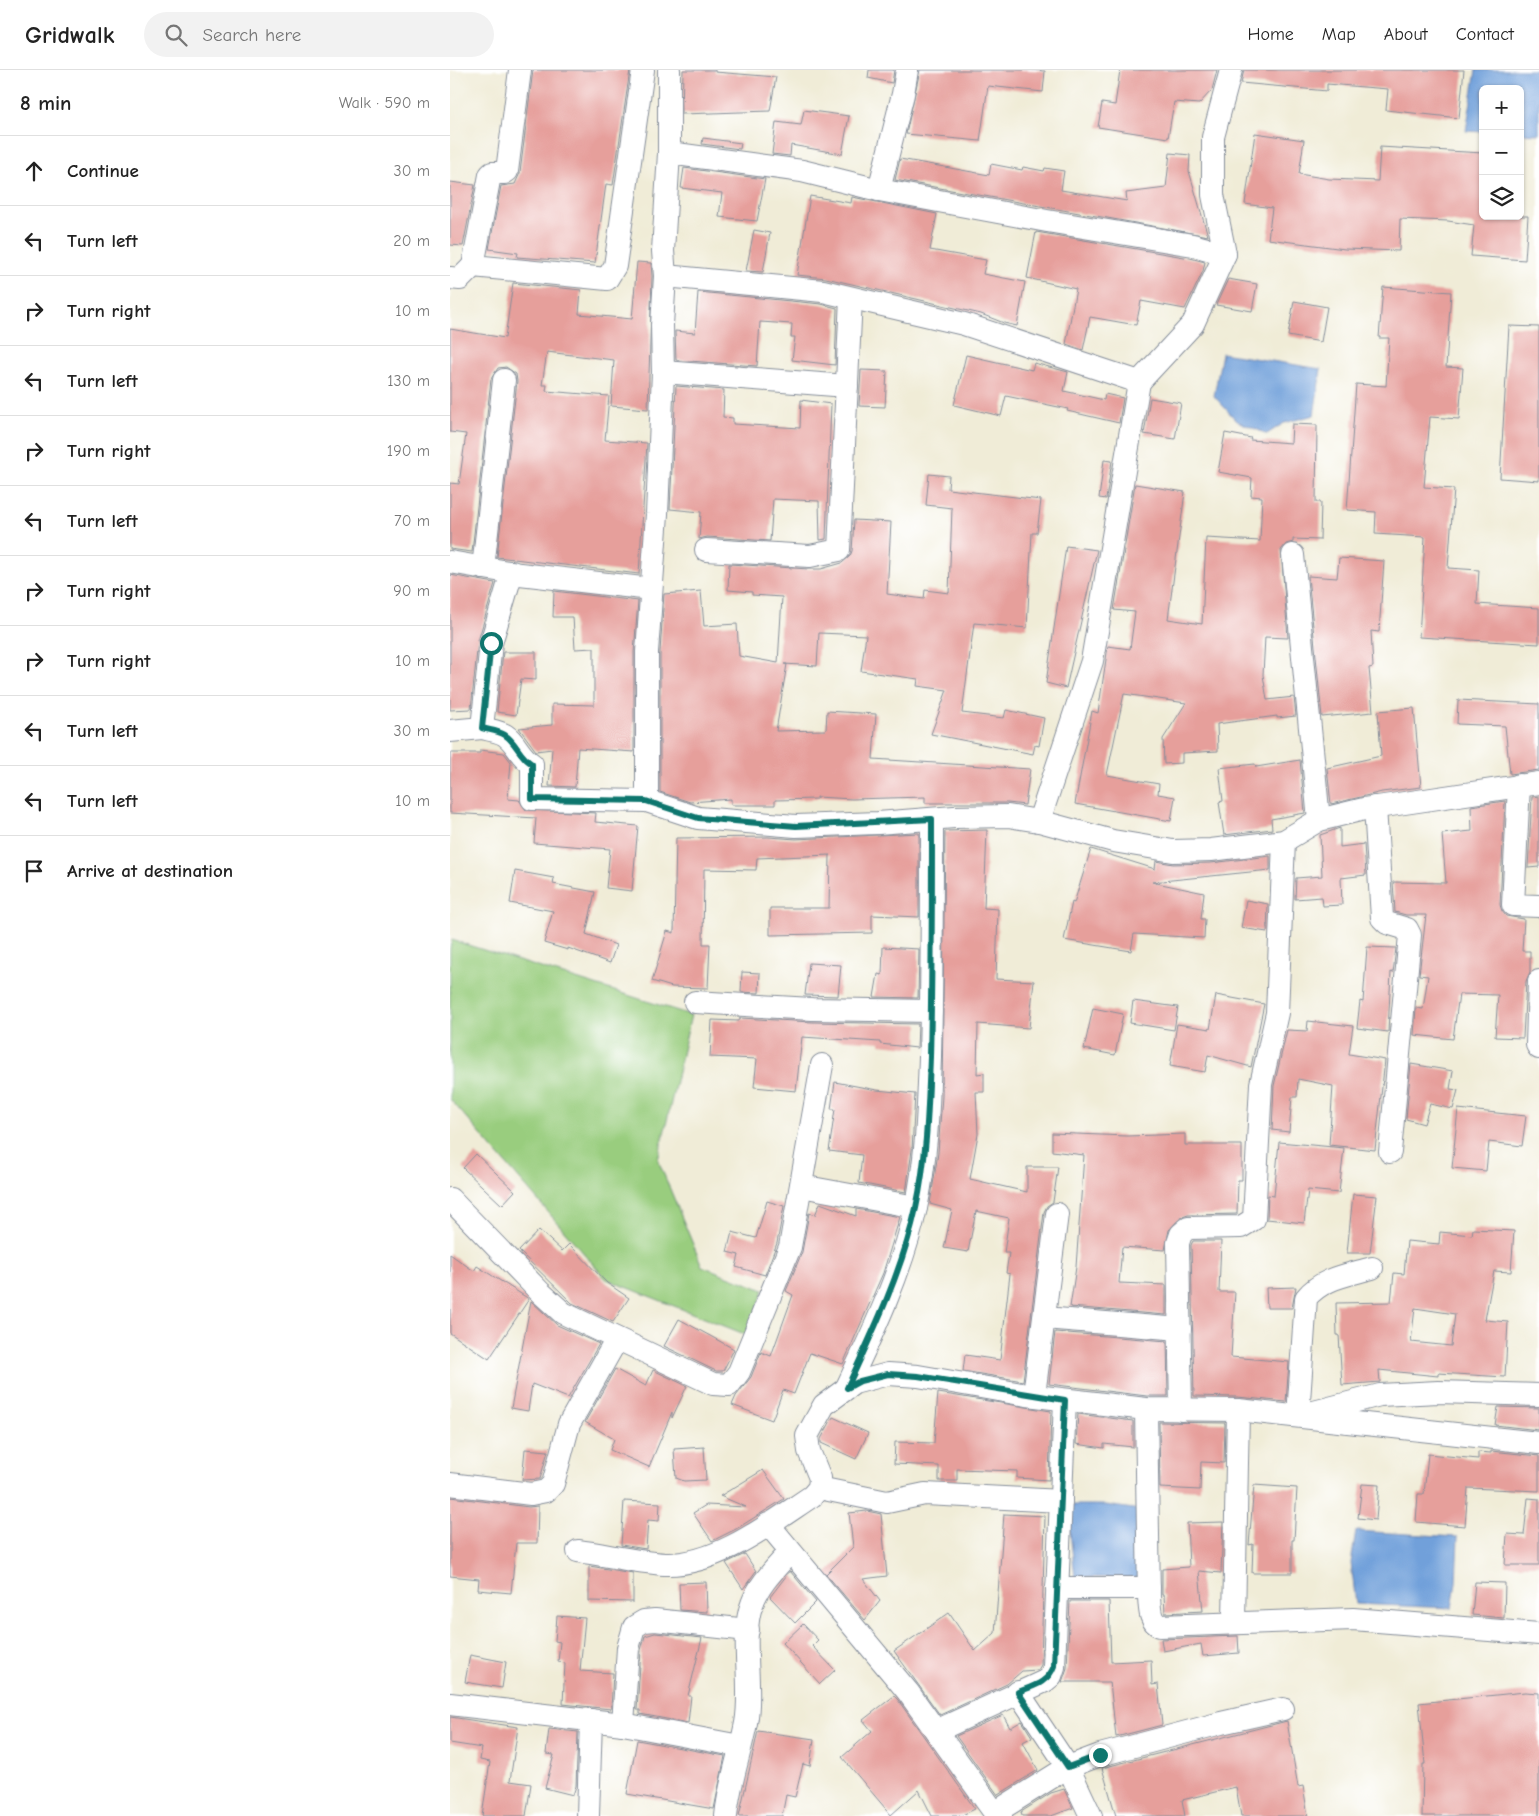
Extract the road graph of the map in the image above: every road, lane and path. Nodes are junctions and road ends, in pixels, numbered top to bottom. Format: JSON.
{"nodes":[{"id":1,"x":520,"y":70,"type":"edge"},
{"id":2,"x":643,"y":70,"type":"edge"},
{"id":3,"x":669,"y":70,"type":"edge"},
{"id":4,"x":907,"y":70,"type":"edge"},
{"id":5,"x":1231,"y":70,"type":"edge"},
{"id":6,"x":668,"y":154,"type":"junction"},
{"id":7,"x":880,"y":190,"type":"junction"},
{"id":8,"x":1225,"y":254,"type":"junction"},
{"id":9,"x":473,"y":266,"type":"junction"},
{"id":10,"x":665,"y":276,"type":"junction"},
{"id":11,"x":450,"y":278,"type":"edge"},
{"id":12,"x":851,"y":298,"type":"junction"},
{"id":13,"x":663,"y":372,"type":"junction"},
{"id":14,"x":504,"y":380,"type":"dead end"},
{"id":15,"x":1139,"y":382,"type":"junction"},
{"id":16,"x":847,"y":386,"type":"junction"},
{"id":17,"x":706,"y":550,"type":"dead end"},
{"id":18,"x":1293,"y":555,"type":"dead end"},
{"id":19,"x":450,"y":562,"type":"edge"},
{"id":20,"x":483,"y":568,"type":"junction"},
{"id":21,"x":512,"y":572,"type":"junction"},
{"id":22,"x":651,"y":589,"type":"junction"},
{"id":23,"x":482,"y":728,"type":"junction"},
{"id":24,"x":450,"y":731,"type":"edge"},
{"id":25,"x":1529,"y":784,"type":"edge"},
{"id":26,"x":646,"y":801,"type":"junction"},
{"id":27,"x":1375,"y":808,"type":"junction"},
{"id":28,"x":932,"y":819,"type":"junction"},
{"id":29,"x":1319,"y":820,"type":"junction"},
{"id":30,"x":1039,"y":822,"type":"junction"},
{"id":31,"x":1284,"y":841,"type":"junction"},
{"id":32,"x":1539,"y":906,"type":"edge"},
{"id":33,"x":1539,"y":981,"type":"edge"},
{"id":34,"x":695,"y":1002,"type":"dead end"},
{"id":35,"x":931,"y":1011,"type":"junction"},
{"id":36,"x":1539,"y":1048,"type":"edge"},
{"id":37,"x":822,"y":1065,"type":"dead end"},
{"id":38,"x":1390,"y":1152,"type":"dead end"},
{"id":39,"x":801,"y":1186,"type":"junction"},
{"id":40,"x":450,"y":1198,"type":"edge"},
{"id":41,"x":916,"y":1207,"type":"junction"},
{"id":42,"x":1057,"y":1214,"type":"dead end"},
{"id":43,"x":1372,"y":1268,"type":"dead end"},
{"id":44,"x":1044,"y":1318,"type":"junction"},
{"id":45,"x":1180,"y":1329,"type":"junction"},
{"id":46,"x":617,"y":1340,"type":"junction"},
{"id":47,"x":847,"y":1388,"type":"junction"},
{"id":48,"x":1034,"y":1395,"type":"junction"},
{"id":49,"x":1539,"y":1395,"type":"edge"},
{"id":50,"x":1065,"y":1400,"type":"junction"},
{"id":51,"x":1146,"y":1409,"type":"junction"},
{"id":52,"x":1181,"y":1410,"type":"junction"},
{"id":53,"x":1238,"y":1410,"type":"junction"},
{"id":54,"x":1298,"y":1416,"type":"junction"},
{"id":55,"x":1539,"y":1443,"type":"edge"},
{"id":56,"x":450,"y":1484,"type":"edge"},
{"id":57,"x":819,"y":1488,"type":"junction"},
{"id":58,"x":1061,"y":1501,"type":"junction"},
{"id":59,"x":768,"y":1524,"type":"junction"},
{"id":60,"x":578,"y":1551,"type":"dead end"},
{"id":61,"x":790,"y":1552,"type":"junction"},
{"id":62,"x":1057,"y":1588,"type":"junction"},
{"id":63,"x":1149,"y":1588,"type":"junction"},
{"id":64,"x":1234,"y":1622,"type":"junction"},
{"id":65,"x":748,"y":1630,"type":"junction"},
{"id":66,"x":1539,"y":1634,"type":"edge"},
{"id":67,"x":1018,"y":1692,"type":"junction"},
{"id":68,"x":450,"y":1704,"type":"edge"},
{"id":69,"x":1283,"y":1709,"type":"dead end"},
{"id":70,"x":591,"y":1720,"type":"junction"},
{"id":71,"x":623,"y":1724,"type":"junction"},
{"id":72,"x":936,"y":1731,"type":"junction"},
{"id":73,"x":740,"y":1746,"type":"junction"},
{"id":74,"x":1068,"y":1767,"type":"junction"},
{"id":75,"x":998,"y":1815,"type":"edge"},
{"id":76,"x":588,"y":1816,"type":"edge"},
{"id":77,"x":726,"y":1816,"type":"edge"},
{"id":78,"x":1090,"y":1816,"type":"edge"}],
"edges":[{"from":1,"to":9,"type":"street"},
{"from":2,"to":9,"type":"street"},
{"from":3,"to":6,"type":"street"},
{"from":4,"to":7,"type":"street"},
{"from":5,"to":8,"type":"street"},
{"from":6,"to":7,"type":"street"},
{"from":6,"to":10,"type":"street"},
{"from":7,"to":8,"type":"street"},
{"from":8,"to":15,"type":"street"},
{"from":9,"to":11,"type":"street"},
{"from":10,"to":12,"type":"street"},
{"from":10,"to":13,"type":"street"},
{"from":12,"to":15,"type":"street"},
{"from":12,"to":16,"type":"street"},
{"from":13,"to":16,"type":"street"},
{"from":13,"to":22,"type":"street"},
{"from":14,"to":20,"type":"street"},
{"from":15,"to":30,"type":"street"},
{"from":16,"to":17,"type":"street"},
{"from":18,"to":29,"type":"street"},
{"from":19,"to":20,"type":"street"},
{"from":20,"to":21,"type":"street"},
{"from":21,"to":22,"type":"street"},
{"from":21,"to":23,"type":"street"},
{"from":22,"to":26,"type":"street"},
{"from":23,"to":24,"type":"street"},
{"from":23,"to":26,"type":"street"},
{"from":25,"to":27,"type":"street"},
{"from":25,"to":32,"type":"street"},
{"from":26,"to":28,"type":"street"},
{"from":27,"to":29,"type":"street"},
{"from":27,"to":38,"type":"street"},
{"from":28,"to":30,"type":"street"},
{"from":28,"to":35,"type":"street"},
{"from":29,"to":31,"type":"street"},
{"from":30,"to":31,"type":"street"},
{"from":31,"to":45,"type":"street"},
{"from":33,"to":36,"type":"street"},
{"from":34,"to":35,"type":"street"},
{"from":35,"to":41,"type":"street"},
{"from":37,"to":39,"type":"street"},
{"from":39,"to":41,"type":"street"},
{"from":39,"to":46,"type":"street"},
{"from":40,"to":46,"type":"street"},
{"from":41,"to":47,"type":"street"},
{"from":42,"to":44,"type":"street"},
{"from":43,"to":54,"type":"street"},
{"from":44,"to":45,"type":"street"},
{"from":44,"to":48,"type":"street"},
{"from":45,"to":52,"type":"street"},
{"from":46,"to":56,"type":"street"},
{"from":47,"to":48,"type":"street"},
{"from":47,"to":57,"type":"street"},
{"from":48,"to":50,"type":"street"},
{"from":49,"to":54,"type":"street"},
{"from":50,"to":51,"type":"street"},
{"from":50,"to":58,"type":"street"},
{"from":51,"to":52,"type":"street"},
{"from":51,"to":63,"type":"street"},
{"from":52,"to":53,"type":"street"},
{"from":53,"to":54,"type":"street"},
{"from":53,"to":64,"type":"street"},
{"from":54,"to":55,"type":"street"},
{"from":57,"to":58,"type":"street"},
{"from":57,"to":59,"type":"street"},
{"from":58,"to":62,"type":"street"},
{"from":59,"to":60,"type":"street"},
{"from":59,"to":61,"type":"street"},
{"from":61,"to":65,"type":"street"},
{"from":61,"to":72,"type":"street"},
{"from":62,"to":63,"type":"street"},
{"from":62,"to":67,"type":"street"},
{"from":63,"to":64,"type":"street"},
{"from":64,"to":66,"type":"street"},
{"from":65,"to":71,"type":"street"},
{"from":65,"to":73,"type":"street"},
{"from":67,"to":72,"type":"street"},
{"from":67,"to":74,"type":"street"},
{"from":68,"to":70,"type":"street"},
{"from":69,"to":74,"type":"street"},
{"from":70,"to":71,"type":"street"},
{"from":70,"to":76,"type":"street"},
{"from":71,"to":73,"type":"street"},
{"from":72,"to":75,"type":"street"},
{"from":73,"to":77,"type":"street"},
{"from":74,"to":75,"type":"street"},
{"from":74,"to":78,"type":"street"}]}
